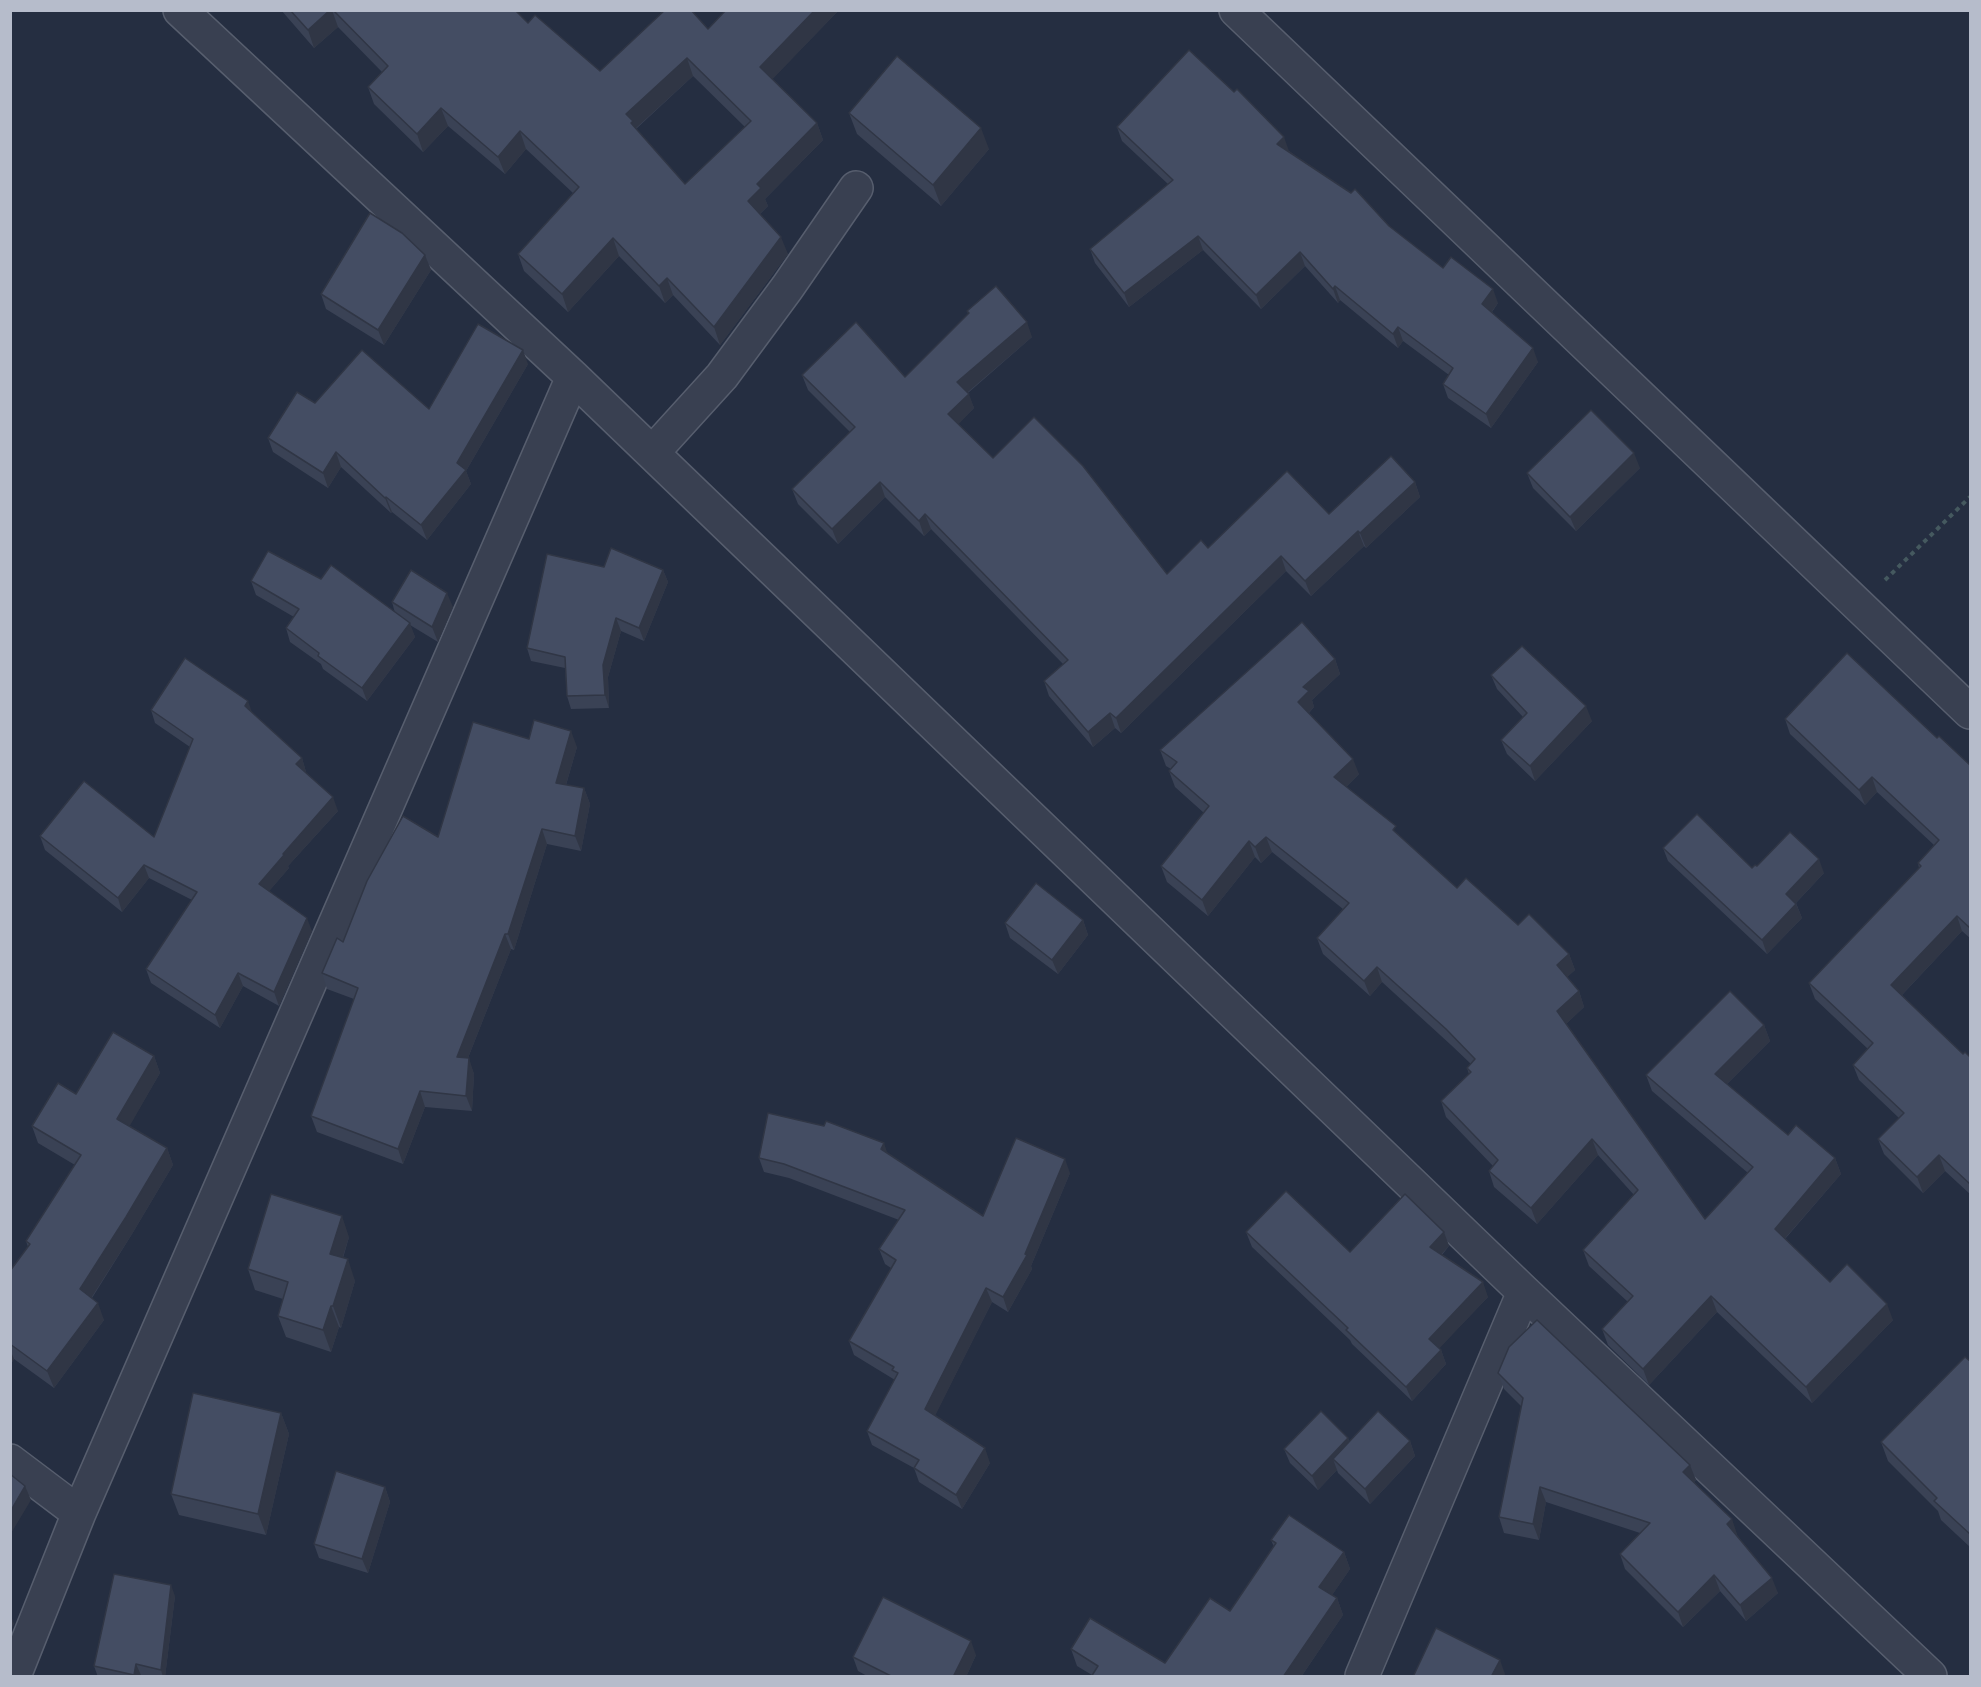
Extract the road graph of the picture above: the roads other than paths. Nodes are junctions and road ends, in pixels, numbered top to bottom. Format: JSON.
{"nodes":[{"id":1,"x":180,"y":10,"type":"edge"},
{"id":2,"x":1236,"y":10,"type":"edge"},
{"id":3,"x":856,"y":188,"type":"dead end"},
{"id":4,"x":573,"y":377,"type":"junction"},
{"id":5,"x":652,"y":453,"type":"junction"},
{"id":6,"x":1971,"y":712,"type":"edge"},
{"id":7,"x":1524,"y":1292,"type":"junction"},
{"id":8,"x":10,"y":1461,"type":"edge"},
{"id":9,"x":79,"y":1513,"type":"junction"},
{"id":10,"x":14,"y":1677,"type":"edge"},
{"id":11,"x":1362,"y":1677,"type":"edge"},
{"id":12,"x":1930,"y":1677,"type":"edge"}],
"edges":[{"from":1,"to":4,"type":"street"},
{"from":2,"to":6,"type":"street"},
{"from":3,"to":5,"type":"street"},
{"from":4,"to":5,"type":"street"},
{"from":4,"to":9,"type":"street"},
{"from":5,"to":7,"type":"street"},
{"from":7,"to":11,"type":"street"},
{"from":7,"to":12,"type":"street"},
{"from":8,"to":9,"type":"street"},
{"from":9,"to":10,"type":"street"}]}
